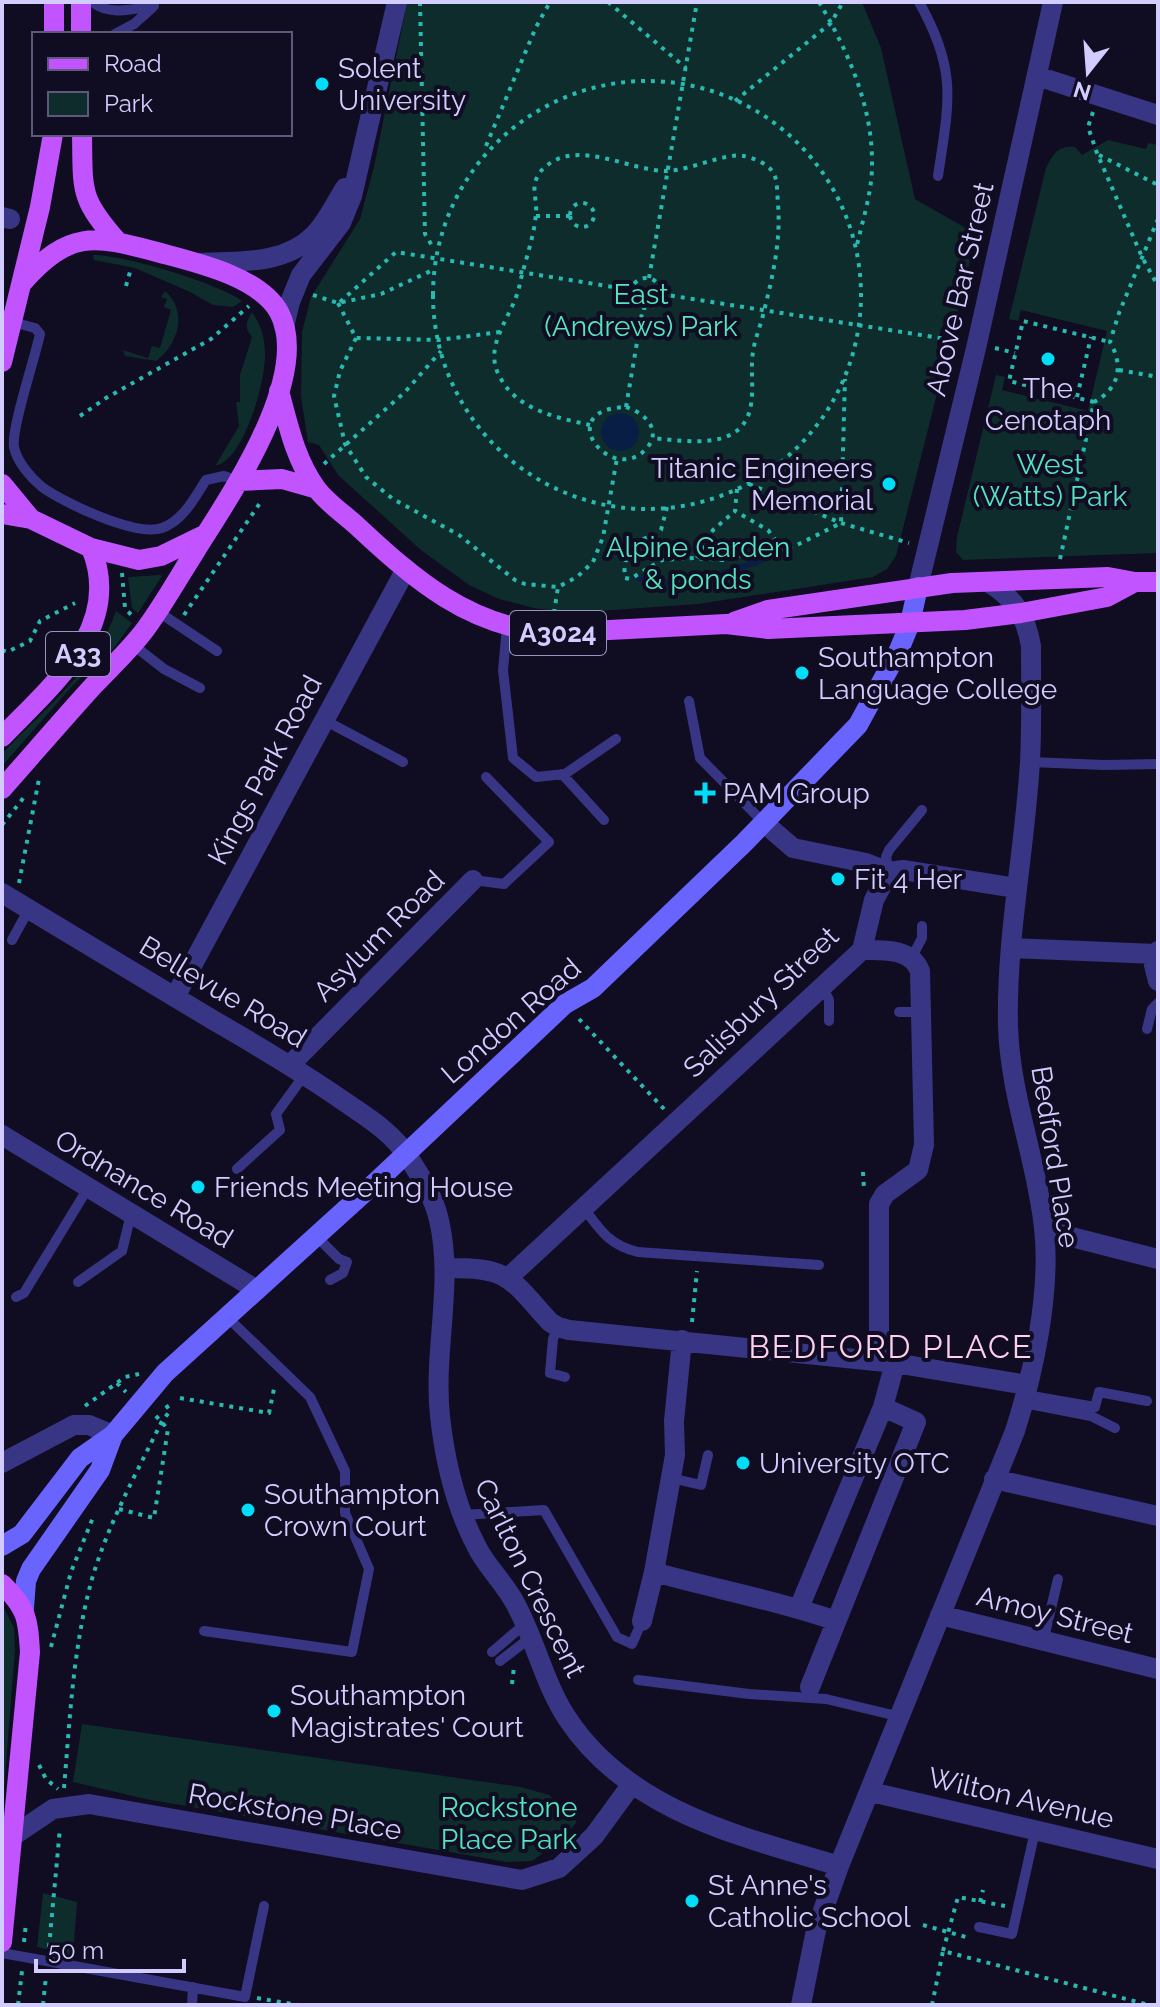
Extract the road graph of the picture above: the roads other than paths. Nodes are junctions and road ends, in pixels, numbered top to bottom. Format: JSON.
{"nodes":[{"id":1,"x":54,"y":2,"type":"edge"},
{"id":2,"x":81,"y":2,"type":"edge"},
{"id":3,"x":92,"y":2,"type":"edge"},
{"id":4,"x":397,"y":2,"type":"edge"},
{"id":5,"x":919,"y":2,"type":"edge"},
{"id":6,"x":1053,"y":2,"type":"edge"},
{"id":7,"x":155,"y":4,"type":"edge"},
{"id":8,"x":54,"y":32,"type":"edge"},
{"id":9,"x":81,"y":32,"type":"edge"},
{"id":10,"x":119,"y":32,"type":"edge"},
{"id":11,"x":1037,"y":76,"type":"junction"},
{"id":12,"x":1158,"y":115,"type":"edge"},
{"id":13,"x":53,"y":136,"type":"edge"},
{"id":14,"x":82,"y":136,"type":"edge"},
{"id":15,"x":358,"y":168,"type":"junction"},
{"id":16,"x":938,"y":176,"type":"dead end"},
{"id":17,"x":118,"y":242,"type":"junction"},
{"id":18,"x":198,"y":263,"type":"junction"},
{"id":19,"x":22,"y":283,"type":"junction"},
{"id":20,"x":12,"y":322,"type":"junction"},
{"id":21,"x":284,"y":327,"type":"junction"},
{"id":22,"x":2,"y":362,"type":"edge"},
{"id":23,"x":279,"y":391,"type":"junction"},
{"id":24,"x":239,"y":481,"type":"junction"},
{"id":25,"x":2,"y":484,"type":"edge"},
{"id":26,"x":317,"y":489,"type":"junction"},
{"id":27,"x":2,"y":514,"type":"edge"},
{"id":28,"x":31,"y":519,"type":"junction"},
{"id":29,"x":206,"y":534,"type":"junction"},
{"id":30,"x":91,"y":548,"type":"junction"},
{"id":31,"x":406,"y":569,"type":"junction"},
{"id":32,"x":988,"y":582,"type":"junction"},
{"id":33,"x":1135,"y":582,"type":"junction"},
{"id":34,"x":1158,"y":582,"type":"edge"},
{"id":35,"x":918,"y":587,"type":"junction"},
{"id":36,"x":157,"y":611,"type":"junction"},
{"id":37,"x":1021,"y":613,"type":"junction"},
{"id":38,"x":910,"y":623,"type":"junction"},
{"id":39,"x":726,"y":624,"type":"junction"},
{"id":40,"x":507,"y":627,"type":"junction"},
{"id":41,"x":132,"y":644,"type":"junction"},
{"id":42,"x":217,"y":651,"type":"dead end"},
{"id":43,"x":200,"y":688,"type":"dead end"},
{"id":44,"x":689,"y":701,"type":"dead end"},
{"id":45,"x":323,"y":720,"type":"junction"},
{"id":46,"x":2,"y":737,"type":"edge"},
{"id":47,"x":616,"y":739,"type":"dead end"},
{"id":48,"x":403,"y":762,"type":"dead end"},
{"id":49,"x":1030,"y":762,"type":"junction"},
{"id":50,"x":1158,"y":764,"type":"edge"},
{"id":51,"x":562,"y":774,"type":"junction"},
{"id":52,"x":486,"y":777,"type":"dead end"},
{"id":53,"x":2,"y":789,"type":"edge"},
{"id":54,"x":922,"y":810,"type":"dead end"},
{"id":55,"x":604,"y":820,"type":"dead end"},
{"id":56,"x":763,"y":822,"type":"junction"},
{"id":57,"x":889,"y":872,"type":"junction"},
{"id":58,"x":473,"y":880,"type":"joint"},
{"id":59,"x":1016,"y":888,"type":"junction"},
{"id":60,"x":16,"y":901,"type":"edge"},
{"id":61,"x":922,"y":926,"type":"dead end"},
{"id":62,"x":12,"y":940,"type":"dead end"},
{"id":63,"x":1012,"y":948,"type":"junction"},
{"id":64,"x":862,"y":950,"type":"junction"},
{"id":65,"x":1157,"y":952,"type":"edge"},
{"id":66,"x":912,"y":957,"type":"junction"},
{"id":67,"x":1158,"y":981,"type":"edge"},
{"id":68,"x":822,"y":986,"type":"junction"},
{"id":69,"x":175,"y":997,"type":"junction"},
{"id":70,"x":1158,"y":1003,"type":"edge"},
{"id":71,"x":899,"y":1012,"type":"dead end"},
{"id":72,"x":921,"y":1012,"type":"junction"},
{"id":73,"x":829,"y":1021,"type":"dead end"},
{"id":74,"x":1147,"y":1029,"type":"dead end"},
{"id":75,"x":298,"y":1070,"type":"junction"},
{"id":76,"x":2,"y":1135,"type":"edge"},
{"id":77,"x":405,"y":1152,"type":"junction"},
{"id":78,"x":237,"y":1169,"type":"dead end"},
{"id":79,"x":88,"y":1188,"type":"junction"},
{"id":80,"x":583,"y":1207,"type":"junction"},
{"id":81,"x":131,"y":1214,"type":"junction"},
{"id":82,"x":1044,"y":1230,"type":"junction"},
{"id":83,"x":316,"y":1236,"type":"junction"},
{"id":84,"x":1158,"y":1259,"type":"edge"},
{"id":85,"x":819,"y":1265,"type":"dead end"},
{"id":86,"x":445,"y":1268,"type":"junction"},
{"id":87,"x":509,"y":1277,"type":"junction"},
{"id":88,"x":330,"y":1280,"type":"dead end"},
{"id":89,"x":78,"y":1282,"type":"dead end"},
{"id":90,"x":257,"y":1290,"type":"junction"},
{"id":91,"x":16,"y":1297,"type":"dead end"},
{"id":92,"x":226,"y":1316,"type":"junction"},
{"id":93,"x":558,"y":1327,"type":"junction"},
{"id":94,"x":686,"y":1340,"type":"junction"},
{"id":95,"x":887,"y":1362,"type":"junction"},
{"id":96,"x":565,"y":1377,"type":"dead end"},
{"id":97,"x":1026,"y":1394,"type":"junction"},
{"id":98,"x":1147,"y":1401,"type":"dead end"},
{"id":99,"x":883,"y":1407,"type":"junction"},
{"id":100,"x":1115,"y":1428,"type":"dead end"},
{"id":101,"x":113,"y":1435,"type":"junction"},
{"id":102,"x":708,"y":1455,"type":"dead end"},
{"id":103,"x":2,"y":1463,"type":"edge"},
{"id":104,"x":671,"y":1478,"type":"junction"},
{"id":105,"x":994,"y":1479,"type":"junction"},
{"id":106,"x":463,"y":1515,"type":"junction"},
{"id":107,"x":1158,"y":1516,"type":"edge"},
{"id":108,"x":2,"y":1546,"type":"edge"},
{"id":109,"x":654,"y":1572,"type":"junction"},
{"id":110,"x":1058,"y":1579,"type":"dead end"},
{"id":111,"x":2,"y":1584,"type":"edge"},
{"id":112,"x":24,"y":1608,"type":"junction"},
{"id":113,"x":799,"y":1608,"type":"junction"},
{"id":114,"x":940,"y":1615,"type":"junction"},
{"id":115,"x":642,"y":1621,"type":"joint"},
{"id":116,"x":836,"y":1621,"type":"junction"},
{"id":117,"x":529,"y":1630,"type":"junction"},
{"id":118,"x":204,"y":1631,"type":"dead end"},
{"id":119,"x":1043,"y":1642,"type":"junction"},
{"id":120,"x":492,"y":1652,"type":"dead end"},
{"id":121,"x":500,"y":1661,"type":"dead end"},
{"id":122,"x":1158,"y":1669,"type":"edge"},
{"id":123,"x":638,"y":1680,"type":"dead end"},
{"id":124,"x":810,"y":1687,"type":"dead end"},
{"id":125,"x":901,"y":1717,"type":"junction"},
{"id":126,"x":632,"y":1784,"type":"junction"},
{"id":127,"x":871,"y":1792,"type":"junction"},
{"id":128,"x":1035,"y":1831,"type":"junction"},
{"id":129,"x":13,"y":1836,"type":"junction"},
{"id":130,"x":1158,"y":1859,"type":"edge"},
{"id":131,"x":839,"y":1866,"type":"junction"},
{"id":132,"x":264,"y":1906,"type":"dead end"},
{"id":133,"x":979,"y":1927,"type":"road end"},
{"id":134,"x":2,"y":1942,"type":"edge"},
{"id":135,"x":2,"y":1953,"type":"edge"},
{"id":136,"x":193,"y":1987,"type":"junction"},
{"id":137,"x":192,"y":2005,"type":"edge"},
{"id":138,"x":801,"y":2005,"type":"edge"}],
"edges":[{"from":1,"to":8,"type":"main road"},
{"from":2,"to":9,"type":"main road"},
{"from":3,"to":7,"type":"lane"},
{"from":4,"to":15,"type":"street"},
{"from":5,"to":16,"type":"lane"},
{"from":6,"to":11,"type":"street","name":"Above Bar Street"},
{"from":7,"to":10,"type":"lane"},
{"from":11,"to":12,"type":"street"},
{"from":11,"to":35,"type":"street","name":"Above Bar Street"},
{"from":13,"to":19,"type":"main road"},
{"from":14,"to":17,"type":"main road"},
{"from":15,"to":18,"type":"street"},
{"from":15,"to":21,"type":"street"},
{"from":17,"to":18,"type":"main road"},
{"from":17,"to":19,"type":"main road"},
{"from":18,"to":21,"type":"main road"},
{"from":19,"to":20,"type":"main road"},
{"from":20,"to":22,"type":"main road"},
{"from":20,"to":24,"type":"lane"},
{"from":21,"to":23,"type":"main road"},
{"from":23,"to":24,"type":"main road"},
{"from":23,"to":26,"type":"main road","number":"A3024"},
{"from":24,"to":26,"type":"main road","number":"A3024"},
{"from":24,"to":29,"type":"main road"},
{"from":25,"to":28,"type":"main road"},
{"from":26,"to":31,"type":"main road","number":"A3024"},
{"from":27,"to":28,"type":"main road"},
{"from":28,"to":30,"type":"main road"},
{"from":29,"to":30,"type":"main road"},
{"from":29,"to":36,"type":"main road","number":"A33"},
{"from":30,"to":46,"type":"main road","number":"A33"},
{"from":31,"to":40,"type":"main road","number":"A3024"},
{"from":31,"to":45,"type":"street","name":"Kings Park Road"},
{"from":32,"to":33,"type":"main road","number":"A3024"},
{"from":32,"to":35,"type":"main road","number":"A3024"},
{"from":32,"to":37,"type":"street"},
{"from":33,"to":34,"type":"main road","number":"A3024"},
{"from":33,"to":37,"type":"main road","number":"A3024"},
{"from":35,"to":38,"type":"street","name":"London Road"},
{"from":35,"to":39,"type":"main road","number":"A3024"},
{"from":36,"to":41,"type":"main road","number":"A33"},
{"from":36,"to":42,"type":"lane"},
{"from":37,"to":38,"type":"main road","number":"A3024"},
{"from":37,"to":49,"type":"street","name":"Bedford Place"},
{"from":38,"to":39,"type":"main road","number":"A3024"},
{"from":38,"to":56,"type":"street","name":"London Road"},
{"from":39,"to":40,"type":"main road","number":"A3024"},
{"from":40,"to":51,"type":"lane"},
{"from":41,"to":43,"type":"lane"},
{"from":41,"to":53,"type":"main road","number":"A33"},
{"from":44,"to":56,"type":"lane"},
{"from":45,"to":48,"type":"lane"},
{"from":45,"to":69,"type":"street","name":"Kings Park Road"},
{"from":47,"to":51,"type":"lane"},
{"from":49,"to":50,"type":"lane"},
{"from":49,"to":59,"type":"street","name":"Bedford Place"},
{"from":51,"to":55,"type":"lane"},
{"from":52,"to":58,"type":"lane"},
{"from":54,"to":57,"type":"lane"},
{"from":56,"to":57,"type":"street"},
{"from":56,"to":77,"type":"street","name":"London Road"},
{"from":57,"to":59,"type":"street"},
{"from":57,"to":64,"type":"street","name":"Salisbury Street"},
{"from":58,"to":75,"type":"street","name":"Asylum Road"},
{"from":59,"to":63,"type":"street","name":"Bedford Place"},
{"from":60,"to":62,"type":"lane"},
{"from":60,"to":69,"type":"street","name":"Bellevue Road"},
{"from":61,"to":66,"type":"lane"},
{"from":63,"to":65,"type":"street"},
{"from":63,"to":82,"type":"street","name":"Bedford Place"},
{"from":64,"to":66,"type":"street"},
{"from":64,"to":68,"type":"street","name":"Salisbury Street"},
{"from":65,"to":67,"type":"street"},
{"from":66,"to":72,"type":"street"},
{"from":68,"to":73,"type":"lane"},
{"from":68,"to":80,"type":"street","name":"Salisbury Street"},
{"from":69,"to":75,"type":"street","name":"Bellevue Road"},
{"from":70,"to":74,"type":"lane"},
{"from":71,"to":72,"type":"lane"},
{"from":72,"to":95,"type":"street"},
{"from":75,"to":77,"type":"street","name":"Bellevue Road"},
{"from":75,"to":78,"type":"lane"},
{"from":76,"to":79,"type":"street","name":"Ordnance Road"},
{"from":77,"to":83,"type":"street","name":"London Road"},
{"from":77,"to":86,"type":"street","name":"Carlton Crescent"},
{"from":79,"to":81,"type":"street","name":"Ordnance Road"},
{"from":79,"to":91,"type":"lane"},
{"from":80,"to":85,"type":"lane"},
{"from":80,"to":87,"type":"street","name":"Salisbury Street"},
{"from":81,"to":89,"type":"lane"},
{"from":81,"to":90,"type":"street","name":"Ordnance Road"},
{"from":82,"to":84,"type":"street"},
{"from":82,"to":97,"type":"street","name":"Bedford Place"},
{"from":83,"to":88,"type":"lane"},
{"from":83,"to":90,"type":"street","name":"London Road"},
{"from":86,"to":87,"type":"street"},
{"from":86,"to":106,"type":"street","name":"Carlton Crescent"},
{"from":87,"to":93,"type":"street"},
{"from":90,"to":92,"type":"street","name":"London Road"},
{"from":92,"to":101,"type":"street","name":"London Road"},
{"from":92,"to":118,"type":"lane"},
{"from":93,"to":94,"type":"street"},
{"from":93,"to":96,"type":"lane"},
{"from":94,"to":95,"type":"street"},
{"from":94,"to":104,"type":"street"},
{"from":95,"to":97,"type":"street"},
{"from":95,"to":99,"type":"street"},
{"from":97,"to":98,"type":"lane"},
{"from":97,"to":100,"type":"lane"},
{"from":97,"to":105,"type":"street","name":"Bedford Place"},
{"from":99,"to":113,"type":"street"},
{"from":99,"to":116,"type":"street"},
{"from":101,"to":103,"type":"street"},
{"from":101,"to":108,"type":"street","name":"London Road"},
{"from":101,"to":112,"type":"street","name":"London Road"},
{"from":102,"to":104,"type":"lane"},
{"from":104,"to":109,"type":"street"},
{"from":105,"to":107,"type":"street"},
{"from":105,"to":114,"type":"street","name":"Bedford Place"},
{"from":106,"to":115,"type":"lane"},
{"from":106,"to":117,"type":"street","name":"Carlton Crescent"},
{"from":109,"to":113,"type":"street"},
{"from":109,"to":115,"type":"street"},
{"from":110,"to":119,"type":"lane"},
{"from":111,"to":112,"type":"main road"},
{"from":112,"to":129,"type":"main road"},
{"from":113,"to":116,"type":"street"},
{"from":114,"to":119,"type":"street","name":"Amoy Street"},
{"from":114,"to":125,"type":"street","name":"Bedford Place"},
{"from":116,"to":124,"type":"street"},
{"from":117,"to":120,"type":"lane"},
{"from":117,"to":121,"type":"lane"},
{"from":117,"to":126,"type":"street","name":"Carlton Crescent"},
{"from":119,"to":122,"type":"street","name":"Amoy Street"},
{"from":123,"to":125,"type":"lane"},
{"from":125,"to":127,"type":"street","name":"Bedford Place"},
{"from":126,"to":129,"type":"street","name":"Rockstone Place"},
{"from":126,"to":131,"type":"street","name":"Carlton Crescent"},
{"from":127,"to":128,"type":"street","name":"Wilton Avenue"},
{"from":127,"to":131,"type":"street","name":"Bedford Place"},
{"from":128,"to":130,"type":"street","name":"Wilton Avenue"},
{"from":128,"to":133,"type":"lane"},
{"from":129,"to":134,"type":"main road"},
{"from":131,"to":138,"type":"street","name":"Bedford Place"},
{"from":132,"to":136,"type":"lane"},
{"from":135,"to":136,"type":"lane"},
{"from":136,"to":137,"type":"lane"}]}
